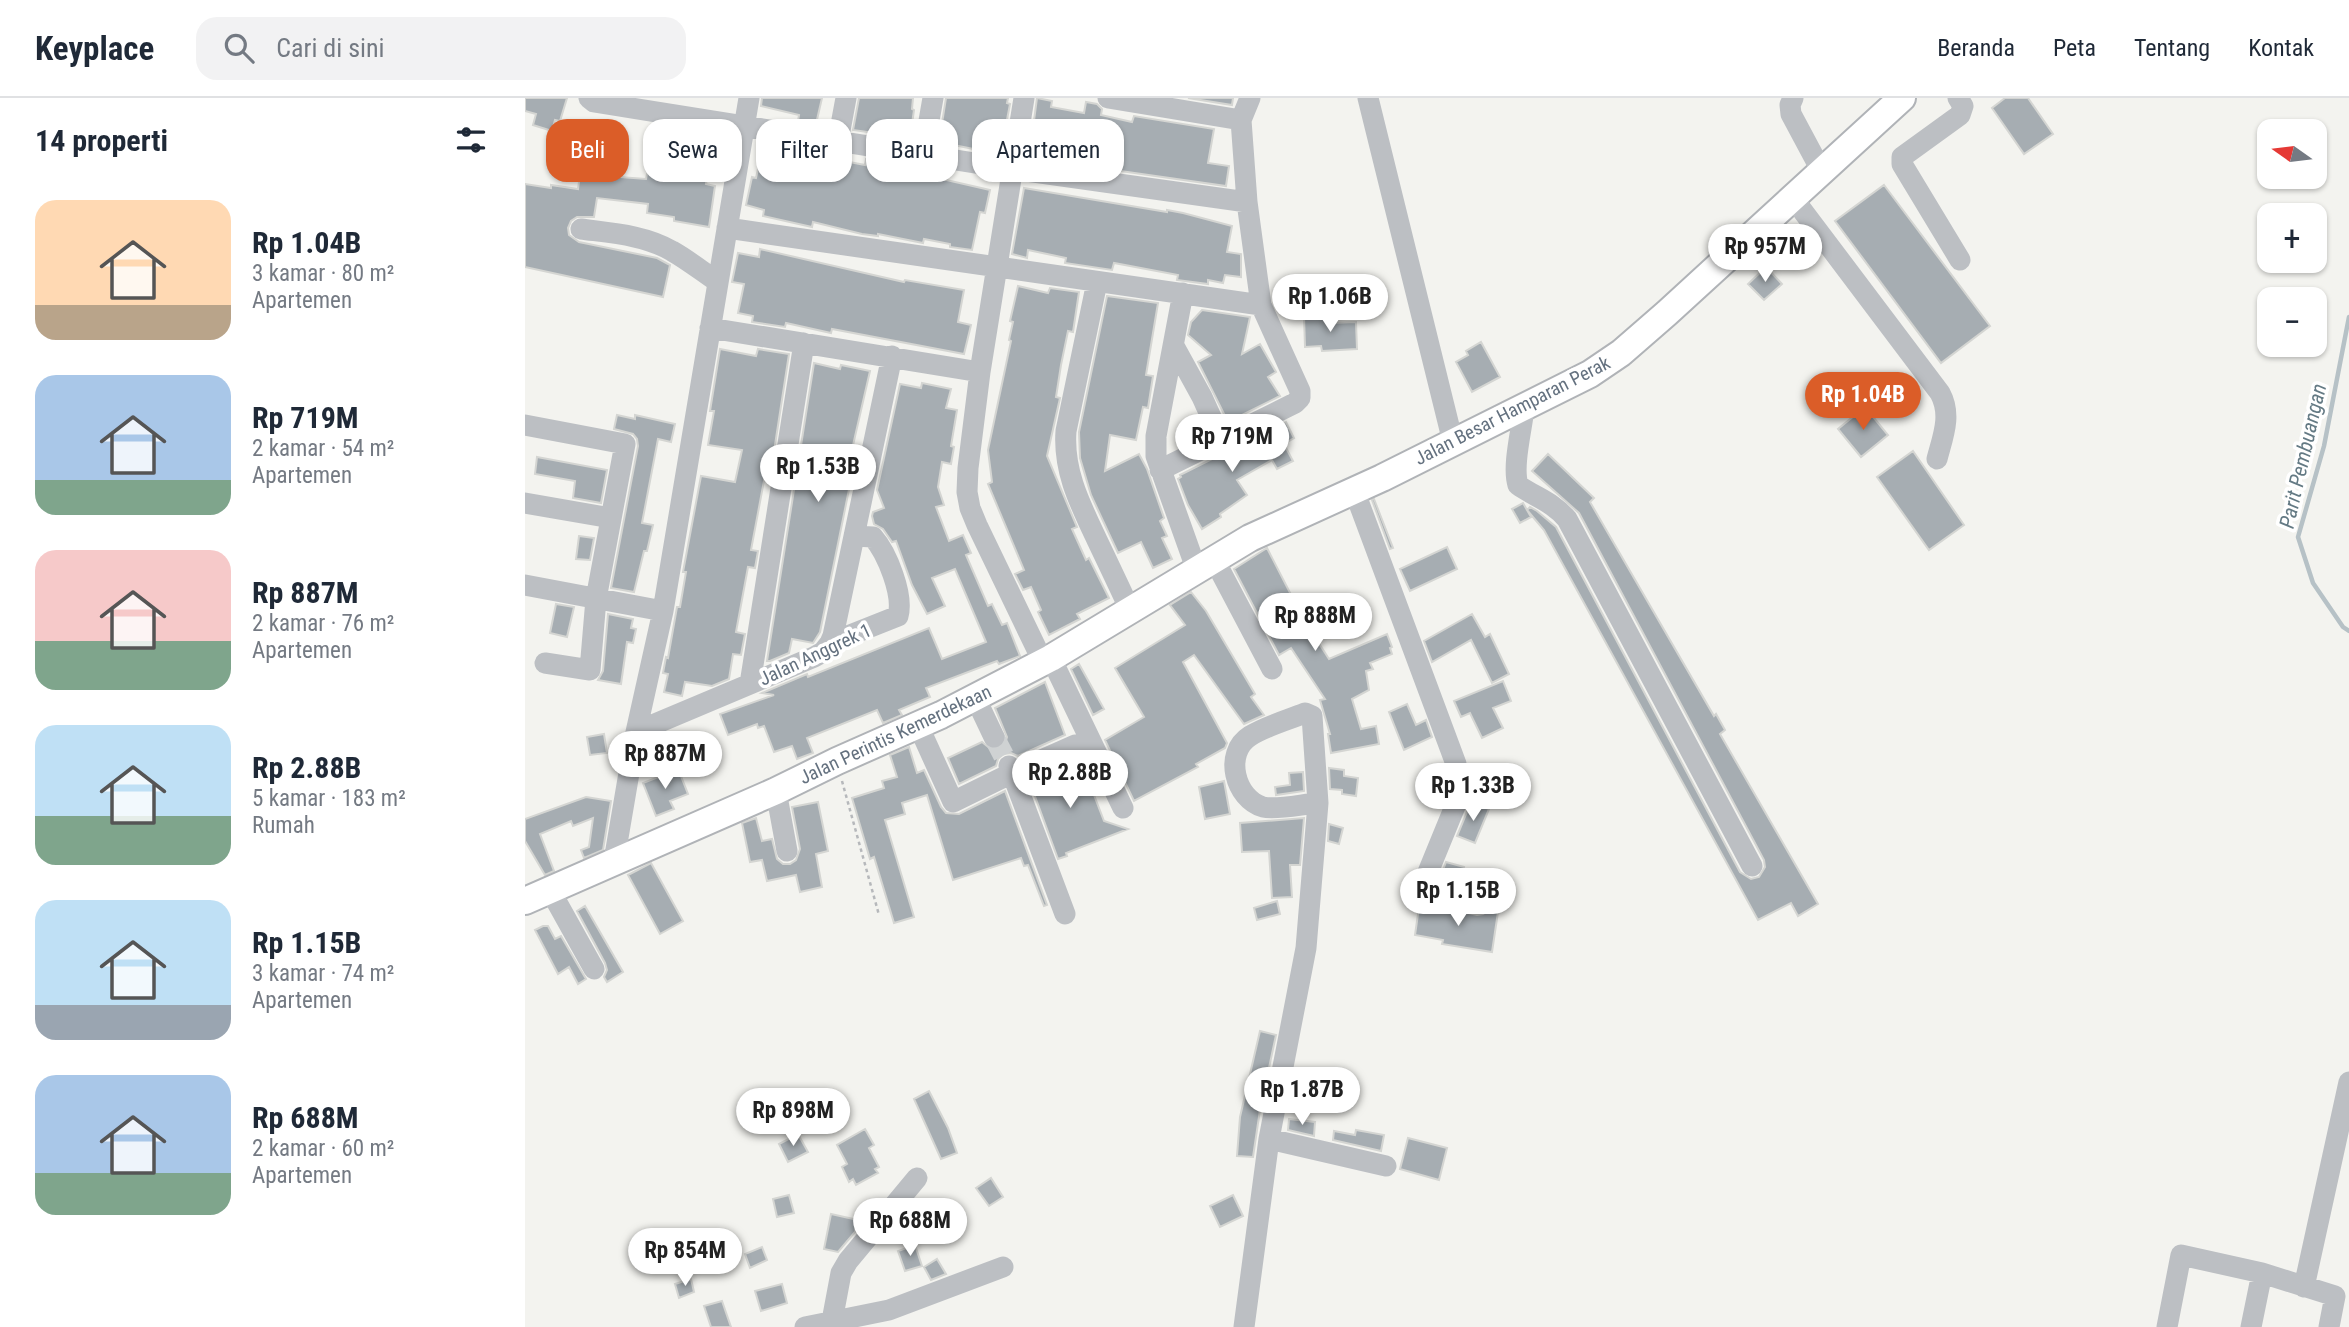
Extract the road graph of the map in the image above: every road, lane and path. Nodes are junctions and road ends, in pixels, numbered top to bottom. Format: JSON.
{"nodes":[{"id":1,"x":589,"y":98,"type":"edge"},
{"id":2,"x":749,"y":98,"type":"edge"},
{"id":3,"x":846,"y":98,"type":"edge"},
{"id":4,"x":933,"y":98,"type":"edge"},
{"id":5,"x":1024,"y":98,"type":"edge"},
{"id":6,"x":1108,"y":98,"type":"edge"},
{"id":7,"x":1249,"y":98,"type":"edge"},
{"id":8,"x":1368,"y":98,"type":"edge"},
{"id":9,"x":1793,"y":98,"type":"edge"},
{"id":10,"x":1958,"y":98,"type":"edge"},
{"id":11,"x":1900,"y":99,"type":"edge"},
{"id":12,"x":842,"y":119,"type":"edge"},
{"id":13,"x":929,"y":119,"type":"edge"},
{"id":14,"x":1020,"y":119,"type":"edge"},
{"id":15,"x":1241,"y":120,"type":"junction"},
{"id":16,"x":744,"y":126,"type":"junction"},
{"id":17,"x":756,"y":128,"type":"edge"},
{"id":18,"x":1822,"y":172,"type":"junction"},
{"id":19,"x":1010,"y":182,"type":"edge"},
{"id":20,"x":1105,"y":182,"type":"edge"},
{"id":21,"x":1793,"y":198,"type":"junction"},
{"id":22,"x":1247,"y":202,"type":"junction"},
{"id":23,"x":727,"y":228,"type":"junction"},
{"id":24,"x":580,"y":229,"type":"dead end"},
{"id":25,"x":1960,"y":260,"type":"dead end"},
{"id":26,"x":997,"y":267,"type":"junction"},
{"id":27,"x":718,"y":282,"type":"junction"},
{"id":28,"x":1097,"y":282,"type":"junction"},
{"id":29,"x":1183,"y":293,"type":"junction"},
{"id":30,"x":1261,"y":305,"type":"junction"},
{"id":31,"x":710,"y":328,"type":"junction"},
{"id":32,"x":804,"y":343,"type":"junction"},
{"id":33,"x":1174,"y":346,"type":"junction"},
{"id":34,"x":892,"y":356,"type":"junction"},
{"id":35,"x":980,"y":372,"type":"junction"},
{"id":36,"x":1524,"y":408,"type":"junction"},
{"id":37,"x":525,"y":425,"type":"edge"},
{"id":38,"x":1221,"y":439,"type":"junction"},
{"id":39,"x":1453,"y":442,"type":"junction"},
{"id":40,"x":1937,"y":459,"type":"dead end"},
{"id":41,"x":1160,"y":470,"type":"junction"},
{"id":42,"x":1354,"y":490,"type":"junction"},
{"id":43,"x":525,"y":503,"type":"edge"},
{"id":44,"x":611,"y":518,"type":"junction"},
{"id":45,"x":854,"y":536,"type":"junction"},
{"id":46,"x":1250,"y":538,"type":"joint"},
{"id":47,"x":1206,"y":566,"type":"junction"},
{"id":48,"x":525,"y":584,"type":"edge"},
{"id":49,"x":596,"y":599,"type":"junction"},
{"id":50,"x":1130,"y":610,"type":"junction"},
{"id":51,"x":663,"y":611,"type":"junction"},
{"id":52,"x":830,"y":643,"type":"junction"},
{"id":53,"x":1047,"y":660,"type":"junction"},
{"id":54,"x":545,"y":663,"type":"dead end"},
{"id":55,"x":1272,"y":668,"type":"dead end"},
{"id":56,"x":750,"y":684,"type":"junction"},
{"id":57,"x":975,"y":697,"type":"junction"},
{"id":58,"x":918,"y":725,"type":"junction"},
{"id":59,"x":635,"y":732,"type":"junction"},
{"id":60,"x":994,"y":737,"type":"tunnel mouth"},
{"id":61,"x":837,"y":761,"type":"junction"},
{"id":62,"x":1010,"y":770,"type":"junction"},
{"id":63,"x":776,"y":791,"type":"junction"},
{"id":64,"x":1318,"y":803,"type":"junction"},
{"id":65,"x":787,"y":851,"type":"dead end"},
{"id":66,"x":614,"y":861,"type":"junction"},
{"id":67,"x":1752,"y":866,"type":"dead end"},
{"id":68,"x":550,"y":890,"type":"junction"},
{"id":69,"x":525,"y":901,"type":"edge"},
{"id":70,"x":1479,"y":902,"type":"dead end"},
{"id":71,"x":1065,"y":914,"type":"dead end"},
{"id":72,"x":879,"y":915,"type":"dead end"},
{"id":73,"x":594,"y":968,"type":"dead end"},
{"id":74,"x":2349,"y":1082,"type":"edge"},
{"id":75,"x":1269,"y":1139,"type":"junction"},
{"id":76,"x":1386,"y":1166,"type":"dead end"},
{"id":77,"x":916,"y":1178,"type":"dead end"},
{"id":78,"x":1003,"y":1267,"type":"dead end"},
{"id":79,"x":2262,"y":1273,"type":"junction"},
{"id":80,"x":2304,"y":1287,"type":"junction"},
{"id":81,"x":2342,"y":1298,"type":"edge"},
{"id":82,"x":888,"y":1316,"type":"edge"},
{"id":83,"x":835,"y":1321,"type":"junction"},
{"id":84,"x":806,"y":1327,"type":"edge"},
{"id":85,"x":1244,"y":1327,"type":"edge"},
{"id":86,"x":2167,"y":1327,"type":"edge"},
{"id":87,"x":2251,"y":1327,"type":"edge"},
{"id":88,"x":2329,"y":1327,"type":"edge"}],
"edges":[{"from":1,"to":16,"type":"street"},
{"from":2,"to":16,"type":"street"},
{"from":3,"to":12,"type":"street"},
{"from":4,"to":13,"type":"street"},
{"from":5,"to":14,"type":"street"},
{"from":6,"to":15,"type":"street"},
{"from":7,"to":15,"type":"street"},
{"from":8,"to":39,"type":"street"},
{"from":9,"to":18,"type":"street"},
{"from":10,"to":25,"type":"street"},
{"from":11,"to":18,"type":"main road","name":"Jalan Besar Hamparan Perak"},
{"from":15,"to":22,"type":"street"},
{"from":16,"to":17,"type":"street"},
{"from":16,"to":23,"type":"street"},
{"from":18,"to":21,"type":"main road","name":"Jalan Besar Hamparan Perak"},
{"from":19,"to":26,"type":"street"},
{"from":20,"to":22,"type":"street"},
{"from":21,"to":36,"type":"main road","name":"Jalan Besar Hamparan Perak"},
{"from":21,"to":40,"type":"street"},
{"from":22,"to":30,"type":"street"},
{"from":23,"to":26,"type":"street"},
{"from":23,"to":27,"type":"street"},
{"from":24,"to":27,"type":"street"},
{"from":26,"to":28,"type":"street"},
{"from":26,"to":35,"type":"street"},
{"from":27,"to":31,"type":"street"},
{"from":28,"to":29,"type":"street"},
{"from":28,"to":50,"type":"street"},
{"from":29,"to":30,"type":"street"},
{"from":29,"to":33,"type":"street"},
{"from":30,"to":38,"type":"street"},
{"from":31,"to":32,"type":"street"},
{"from":31,"to":51,"type":"street"},
{"from":32,"to":34,"type":"street"},
{"from":32,"to":56,"type":"street"},
{"from":33,"to":38,"type":"street"},
{"from":33,"to":41,"type":"street"},
{"from":34,"to":35,"type":"street"},
{"from":34,"to":45,"type":"street"},
{"from":35,"to":53,"type":"street"},
{"from":36,"to":39,"type":"main road","name":"Jalan Besar Hamparan Perak"},
{"from":36,"to":67,"type":"street"},
{"from":37,"to":44,"type":"street"},
{"from":38,"to":41,"type":"street"},
{"from":39,"to":42,"type":"main road","name":"Jalan Besar Hamparan Perak"},
{"from":41,"to":47,"type":"street"},
{"from":42,"to":46,"type":"main road","name":"Jalan Besar Hamparan Perak"},
{"from":42,"to":70,"type":"street"},
{"from":43,"to":44,"type":"street"},
{"from":44,"to":49,"type":"street"},
{"from":45,"to":52,"type":"street"},
{"from":45,"to":52,"type":"street","name":"Jalan Anggrek 1"},
{"from":46,"to":47,"type":"main road","name":"Jalan Perintis Kemerdekaan"},
{"from":47,"to":50,"type":"main road","name":"Jalan Perintis Kemerdekaan"},
{"from":47,"to":55,"type":"street"},
{"from":48,"to":49,"type":"street"},
{"from":49,"to":51,"type":"street"},
{"from":49,"to":54,"type":"street"},
{"from":50,"to":53,"type":"main road","name":"Jalan Perintis Kemerdekaan"},
{"from":51,"to":59,"type":"street"},
{"from":52,"to":56,"type":"street","name":"Jalan Anggrek 1"},
{"from":53,"to":57,"type":"main road","name":"Jalan Perintis Kemerdekaan"},
{"from":53,"to":62,"type":"street"},
{"from":56,"to":59,"type":"street","name":"Jalan Anggrek 1"},
{"from":57,"to":58,"type":"main road","name":"Jalan Perintis Kemerdekaan"},
{"from":57,"to":60,"type":"street"},
{"from":58,"to":61,"type":"main road","name":"Jalan Perintis Kemerdekaan"},
{"from":58,"to":62,"type":"street"},
{"from":59,"to":66,"type":"street"},
{"from":61,"to":63,"type":"main road","name":"Jalan Perintis Kemerdekaan"},
{"from":61,"to":72,"type":"path"},
{"from":62,"to":71,"type":"street"},
{"from":63,"to":65,"type":"street"},
{"from":63,"to":66,"type":"main road","name":"Jalan Perintis Kemerdekaan"},
{"from":64,"to":64,"type":"street"},
{"from":64,"to":75,"type":"street"},
{"from":66,"to":68,"type":"main road","name":"Jalan Perintis Kemerdekaan"},
{"from":68,"to":69,"type":"main road","name":"Jalan Perintis Kemerdekaan"},
{"from":68,"to":73,"type":"street"},
{"from":74,"to":80,"type":"street"},
{"from":75,"to":76,"type":"street"},
{"from":75,"to":85,"type":"street"},
{"from":77,"to":83,"type":"street"},
{"from":78,"to":82,"type":"street"},
{"from":79,"to":80,"type":"street"},
{"from":79,"to":86,"type":"street"},
{"from":79,"to":87,"type":"street"},
{"from":80,"to":81,"type":"street"},
{"from":81,"to":88,"type":"street"},
{"from":82,"to":83,"type":"street"},
{"from":83,"to":84,"type":"street"}]}
